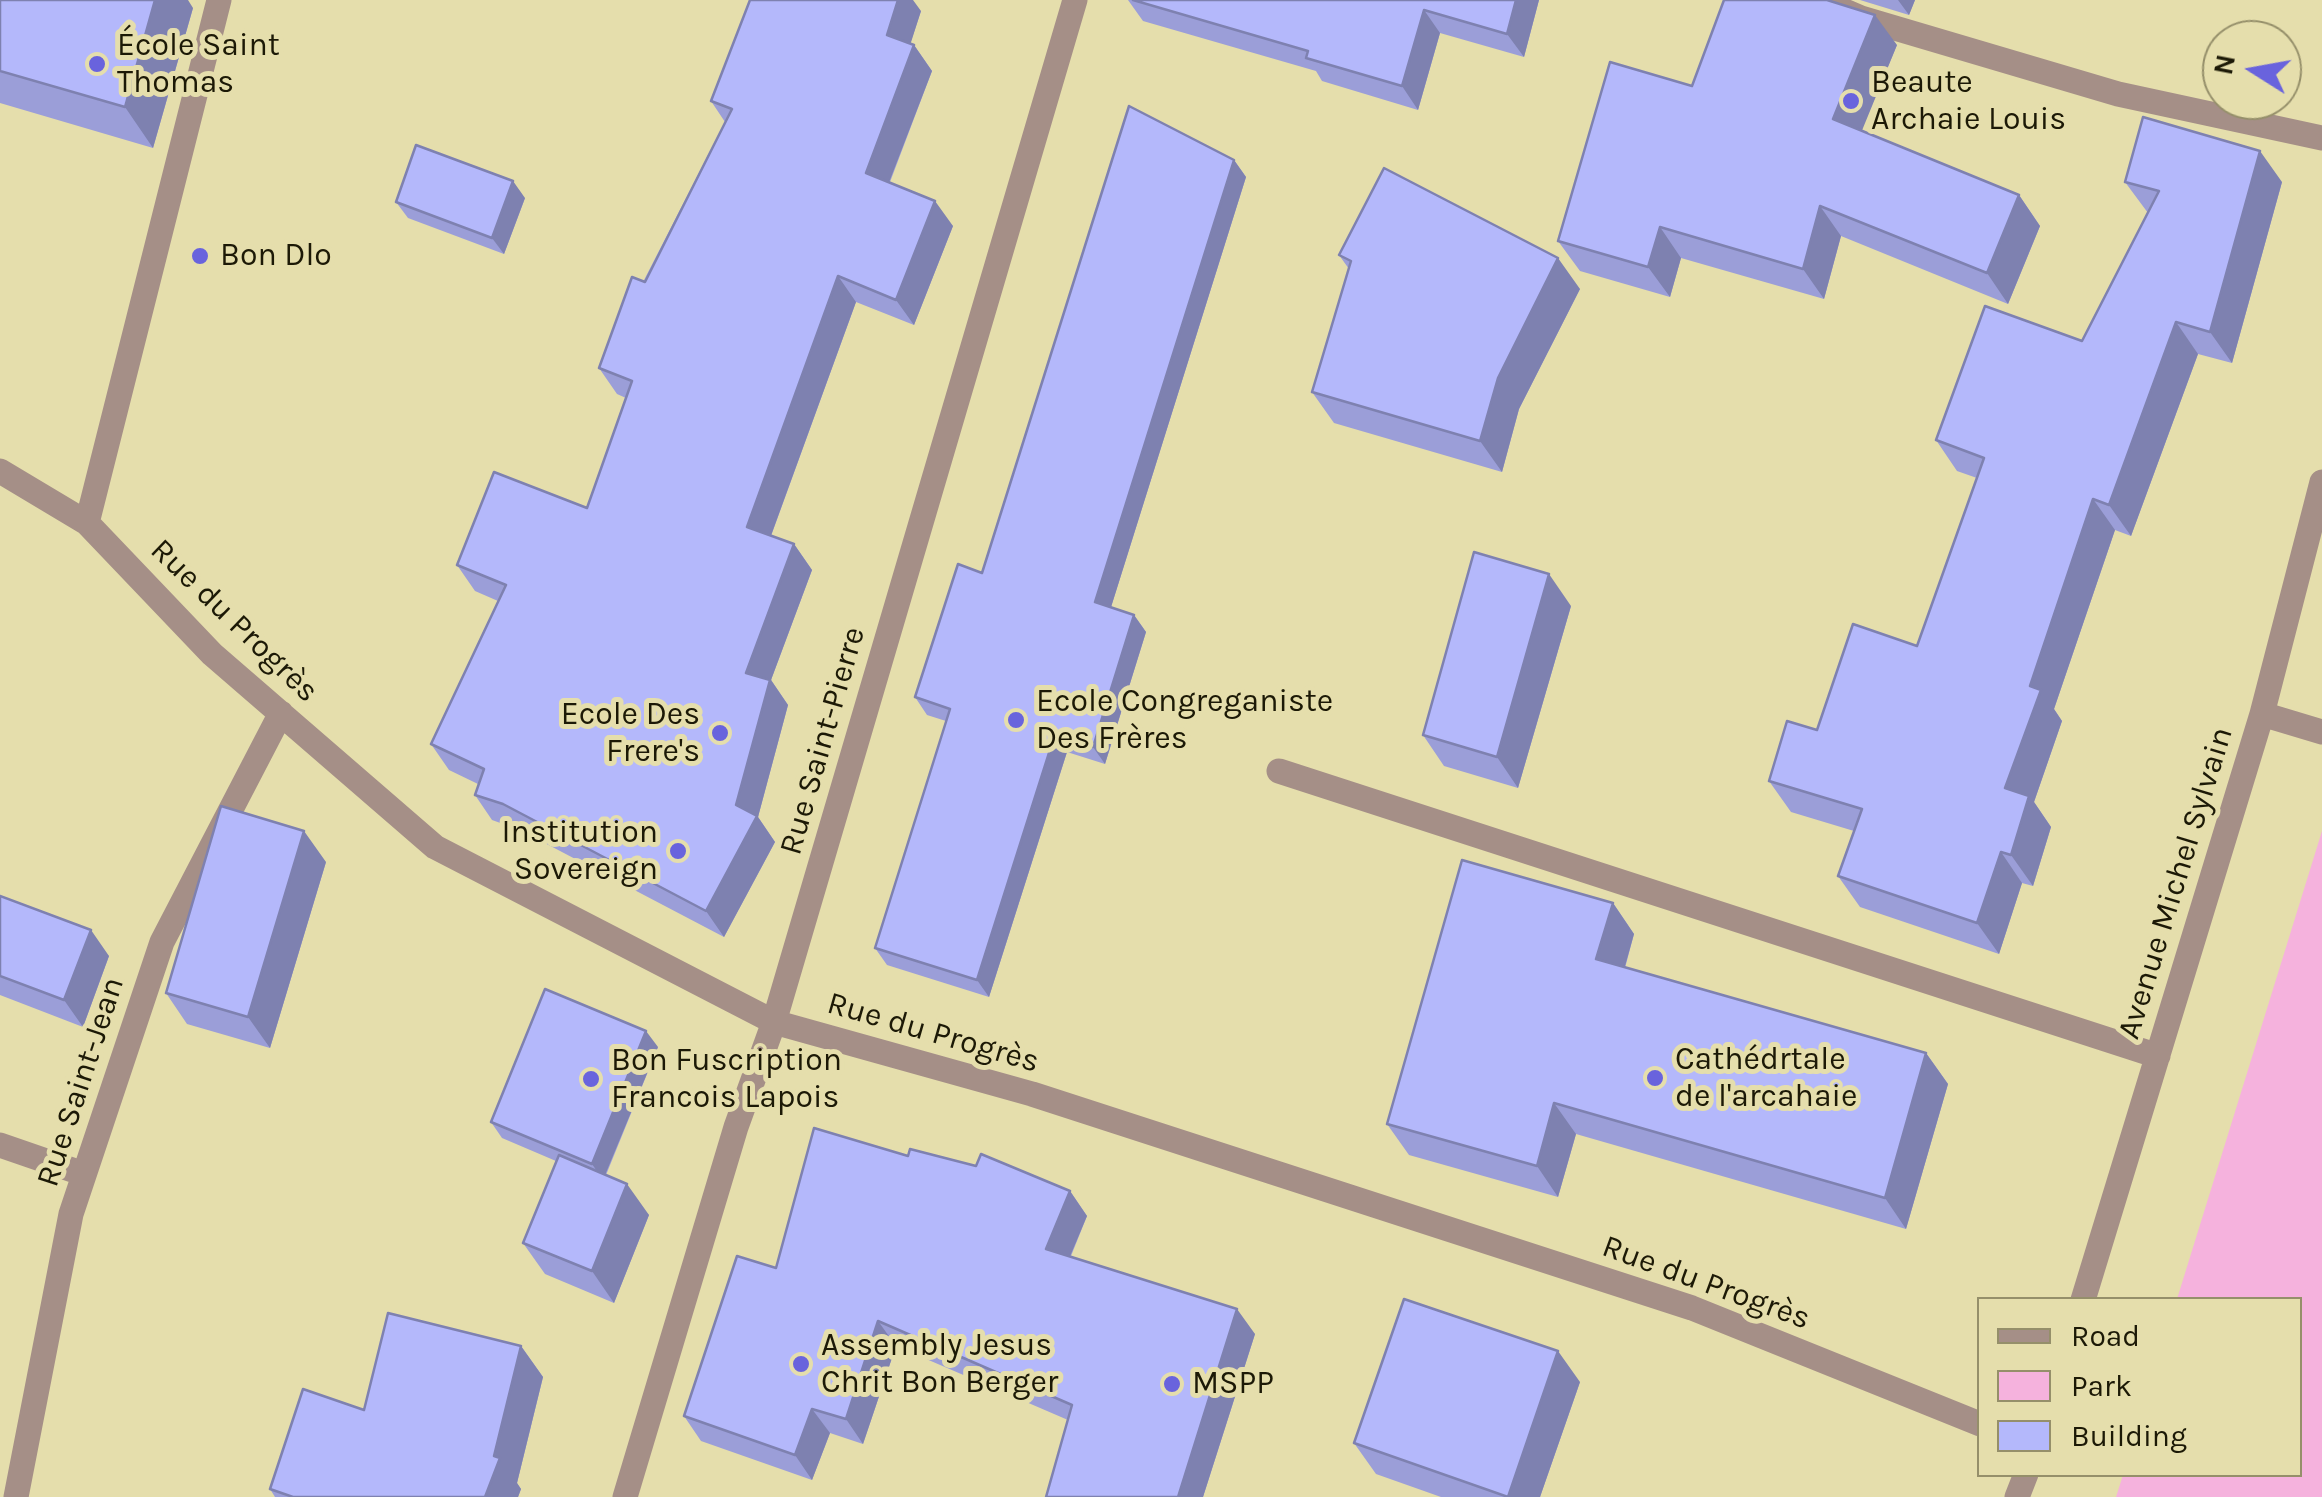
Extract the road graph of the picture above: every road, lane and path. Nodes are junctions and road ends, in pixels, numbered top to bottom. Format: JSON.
{"nodes":[{"id":1,"x":219,"y":0,"type":"edge"},
{"id":2,"x":1075,"y":0,"type":"edge"},
{"id":3,"x":1820,"y":0,"type":"edge"},
{"id":4,"x":2322,"y":138,"type":"edge"},
{"id":5,"x":0,"y":471,"type":"edge"},
{"id":6,"x":2322,"y":482,"type":"edge"},
{"id":7,"x":87,"y":523,"type":"junction"},
{"id":8,"x":282,"y":714,"type":"junction"},
{"id":9,"x":2262,"y":714,"type":"junction"},
{"id":10,"x":2322,"y":732,"type":"edge"},
{"id":11,"x":1280,"y":771,"type":"dead end"},
{"id":12,"x":774,"y":1022,"type":"junction"},
{"id":13,"x":2158,"y":1056,"type":"junction"},
{"id":14,"x":0,"y":1145,"type":"edge"},
{"id":15,"x":84,"y":1174,"type":"junction"},
{"id":16,"x":2084,"y":1297,"type":"edge"},
{"id":17,"x":1977,"y":1423,"type":"edge"},
{"id":18,"x":16,"y":1497,"type":"edge"},
{"id":19,"x":625,"y":1497,"type":"edge"}],
"edges":[{"from":1,"to":7,"type":"street"},
{"from":2,"to":12,"type":"street","name":"Rue Saint-Pierre"},
{"from":3,"to":4,"type":"street"},
{"from":5,"to":7,"type":"street","name":"Rue du Progrès"},
{"from":6,"to":9,"type":"street","name":"Avenue Michel Sylvain"},
{"from":7,"to":8,"type":"street","name":"Rue du Progrès"},
{"from":8,"to":12,"type":"street","name":"Rue du Progrès"},
{"from":8,"to":15,"type":"street","name":"Rue Saint-Jean"},
{"from":9,"to":10,"type":"street"},
{"from":9,"to":13,"type":"street","name":"Avenue Michel Sylvain"},
{"from":11,"to":13,"type":"street"},
{"from":12,"to":17,"type":"street","name":"Rue du Progrès"},
{"from":12,"to":19,"type":"street","name":"Rue Saint-Pierre"},
{"from":13,"to":16,"type":"street","name":"Avenue Michel Sylvain"},
{"from":14,"to":15,"type":"street"},
{"from":15,"to":18,"type":"street","name":"Rue Saint-Jean"}]}
